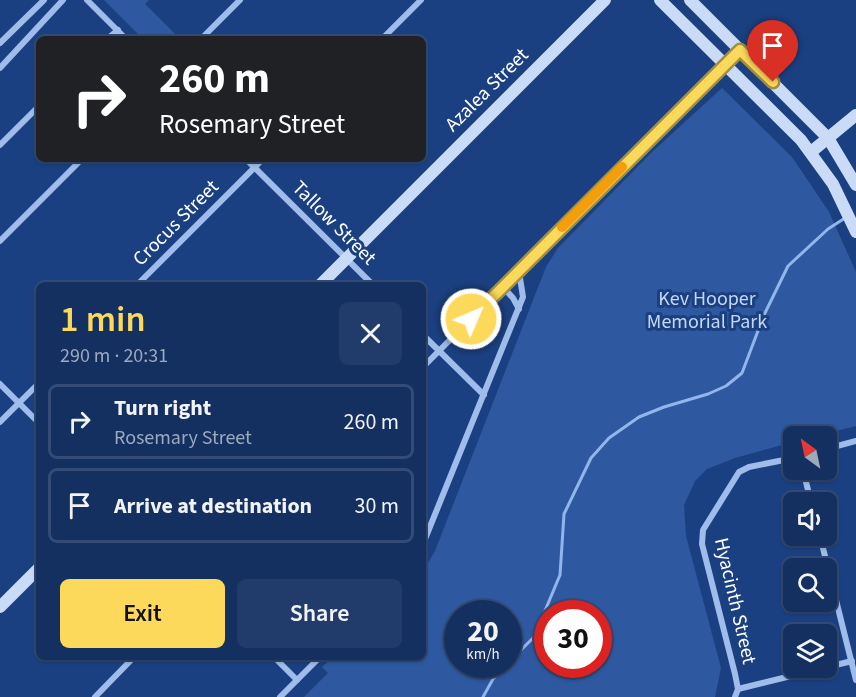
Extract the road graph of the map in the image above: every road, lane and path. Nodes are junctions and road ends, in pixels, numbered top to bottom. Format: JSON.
{"nodes":[{"id":1,"x":63,"y":0,"type":"edge"},
{"id":2,"x":87,"y":0,"type":"edge"},
{"id":3,"x":240,"y":0,"type":"edge"},
{"id":4,"x":421,"y":0,"type":"edge"},
{"id":5,"x":605,"y":0,"type":"edge"},
{"id":6,"x":660,"y":0,"type":"edge"},
{"id":7,"x":690,"y":0,"type":"edge"},
{"id":8,"x":39,"y":1,"type":"edge"},
{"id":9,"x":118,"y":30,"type":"junction"},
{"id":10,"x":111,"y":36,"type":"edge"},
{"id":11,"x":123,"y":36,"type":"edge"},
{"id":12,"x":204,"y":36,"type":"edge"},
{"id":13,"x":385,"y":36,"type":"edge"},
{"id":14,"x":0,"y":43,"type":"edge"},
{"id":15,"x":740,"y":50,"type":"junction"},
{"id":16,"x":725,"y":64,"type":"junction"},
{"id":17,"x":0,"y":68,"type":"edge"},
{"id":18,"x":36,"y":109,"type":"edge"},
{"id":19,"x":856,"y":115,"type":"edge"},
{"id":20,"x":828,"y":138,"type":"junction"},
{"id":21,"x":0,"y":145,"type":"edge"},
{"id":22,"x":811,"y":152,"type":"junction"},
{"id":23,"x":79,"y":162,"type":"edge"},
{"id":24,"x":249,"y":162,"type":"edge"},
{"id":25,"x":260,"y":162,"type":"edge"},
{"id":26,"x":255,"y":167,"type":"junction"},
{"id":27,"x":856,"y":185,"type":"edge"},
{"id":28,"x":856,"y":232,"type":"edge"},
{"id":29,"x":0,"y":241,"type":"edge"},
{"id":30,"x":346,"y":258,"type":"junction"},
{"id":31,"x":517,"y":273,"type":"junction"},
{"id":32,"x":140,"y":282,"type":"edge"},
{"id":33,"x":323,"y":282,"type":"edge"},
{"id":34,"x":370,"y":282,"type":"edge"},
{"id":35,"x":502,"y":287,"type":"junction"},
{"id":36,"x":519,"y":309,"type":"junction"},
{"id":37,"x":426,"y":338,"type":"edge"},
{"id":38,"x":439,"y":351,"type":"junction"},
{"id":39,"x":426,"y":364,"type":"edge"},
{"id":40,"x":0,"y":384,"type":"edge"},
{"id":41,"x":36,"y":386,"type":"edge"},
{"id":42,"x":484,"y":395,"type":"junction"},
{"id":43,"x":19,"y":403,"type":"junction"},
{"id":44,"x":36,"y":420,"type":"edge"},
{"id":45,"x":0,"y":422,"type":"edge"},
{"id":46,"x":856,"y":441,"type":"edge"},
{"id":47,"x":837,"y":446,"type":"edge"},
{"id":48,"x":783,"y":460,"type":"edge"},
{"id":49,"x":426,"y":537,"type":"edge"},
{"id":50,"x":823,"y":546,"type":"edge"},
{"id":51,"x":36,"y":571,"type":"edge"},
{"id":52,"x":0,"y":607,"type":"edge"},
{"id":53,"x":131,"y":660,"type":"edge"},
{"id":54,"x":277,"y":660,"type":"edge"},
{"id":55,"x":317,"y":660,"type":"edge"},
{"id":56,"x":852,"y":662,"type":"junction"},
{"id":57,"x":297,"y":680,"type":"junction"},
{"id":58,"x":856,"y":680,"type":"edge"},
{"id":59,"x":738,"y":689,"type":"junction"},
{"id":60,"x":95,"y":697,"type":"edge"},
{"id":61,"x":280,"y":697,"type":"edge"},
{"id":62,"x":735,"y":697,"type":"edge"}],
"edges":[{"from":1,"to":17,"type":"street"},
{"from":2,"to":9,"type":"street"},
{"from":3,"to":12,"type":"street"},
{"from":4,"to":13,"type":"street"},
{"from":5,"to":30,"type":"main road","name":"Azalea Street"},
{"from":6,"to":16,"type":"main road"},
{"from":7,"to":15,"type":"main road"},
{"from":8,"to":14,"type":"street"},
{"from":9,"to":10,"type":"street"},
{"from":9,"to":11,"type":"street"},
{"from":15,"to":16,"type":"street"},
{"from":15,"to":20,"type":"main road"},
{"from":16,"to":22,"type":"main road"},
{"from":16,"to":31,"type":"street"},
{"from":18,"to":21,"type":"street"},
{"from":19,"to":20,"type":"main road"},
{"from":20,"to":22,"type":"main road"},
{"from":20,"to":27,"type":"main road"},
{"from":22,"to":28,"type":"main road"},
{"from":23,"to":29,"type":"street"},
{"from":24,"to":26,"type":"street","name":"Tallow Street"},
{"from":25,"to":26,"type":"street","name":"Crocus Street"},
{"from":26,"to":30,"type":"street","name":"Tallow Street"},
{"from":26,"to":32,"type":"street","name":"Crocus Street"},
{"from":30,"to":33,"type":"main road","name":"Azalea Street"},
{"from":30,"to":34,"type":"street","name":"Tallow Street"},
{"from":31,"to":35,"type":"street"},
{"from":31,"to":36,"type":"street"},
{"from":35,"to":36,"type":"street"},
{"from":35,"to":38,"type":"street"},
{"from":36,"to":42,"type":"street"},
{"from":37,"to":38,"type":"street"},
{"from":38,"to":39,"type":"street"},
{"from":38,"to":42,"type":"street"},
{"from":40,"to":43,"type":"street"},
{"from":41,"to":43,"type":"street"},
{"from":42,"to":49,"type":"street"},
{"from":43,"to":44,"type":"street"},
{"from":43,"to":45,"type":"street"},
{"from":46,"to":47,"type":"street"},
{"from":48,"to":59,"type":"street","name":"Hyacinth Street"},
{"from":50,"to":56,"type":"street"},
{"from":51,"to":52,"type":"main road"},
{"from":53,"to":60,"type":"street"},
{"from":54,"to":57,"type":"street"},
{"from":55,"to":57,"type":"street"},
{"from":56,"to":58,"type":"street"},
{"from":56,"to":59,"type":"street"},
{"from":57,"to":61,"type":"street"},
{"from":59,"to":62,"type":"street","name":"Hyacinth Street"}]}
